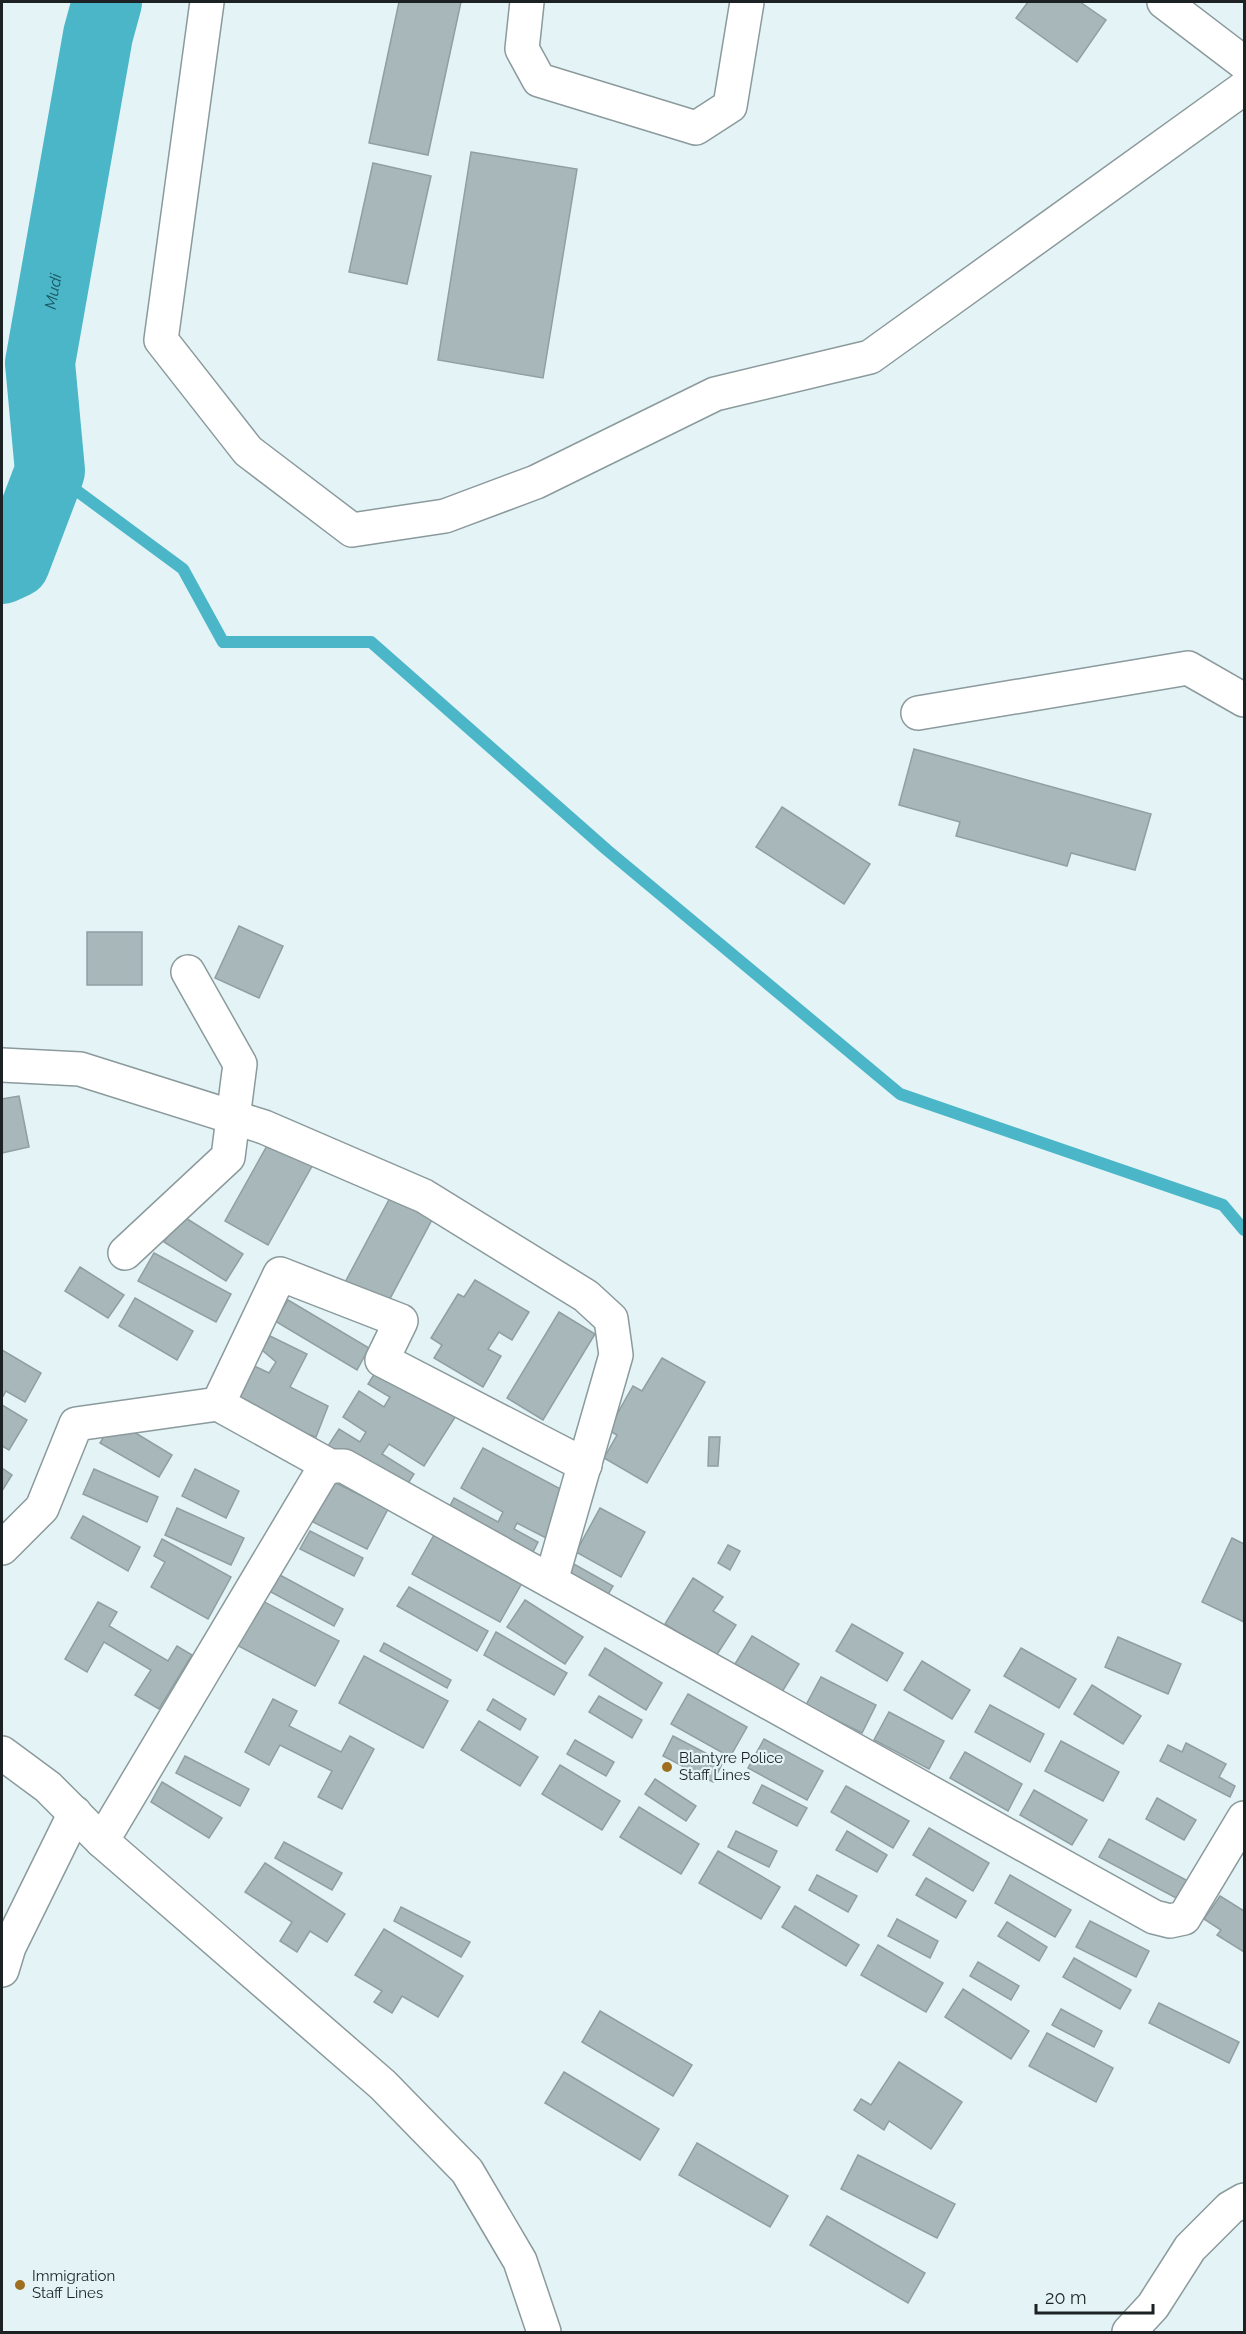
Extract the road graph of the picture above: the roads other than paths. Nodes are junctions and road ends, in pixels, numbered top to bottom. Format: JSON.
{"nodes":[{"id":1,"x":207,"y":2,"type":"edge"},
{"id":2,"x":527,"y":2,"type":"edge"},
{"id":3,"x":747,"y":2,"type":"edge"},
{"id":4,"x":1164,"y":2,"type":"edge"},
{"id":5,"x":1245,"y":63,"type":"edge"},
{"id":6,"x":1245,"y":88,"type":"edge"},
{"id":7,"x":1245,"y":700,"type":"edge"},
{"id":8,"x":918,"y":713,"type":"dead end"},
{"id":9,"x":188,"y":972,"type":"dead end"},
{"id":10,"x":2,"y":1065,"type":"edge"},
{"id":11,"x":233,"y":1117,"type":"junction"},
{"id":12,"x":125,"y":1253,"type":"dead end"},
{"id":13,"x":218,"y":1404,"type":"junction"},
{"id":14,"x":585,"y":1465,"type":"junction"},
{"id":15,"x":330,"y":1466,"type":"junction"},
{"id":16,"x":2,"y":1548,"type":"edge"},
{"id":17,"x":551,"y":1581,"type":"junction"},
{"id":18,"x":2,"y":1753,"type":"edge"},
{"id":19,"x":75,"y":1813,"type":"junction"},
{"id":20,"x":1245,"y":1818,"type":"edge"},
{"id":21,"x":102,"y":1841,"type":"junction"},
{"id":22,"x":2,"y":1970,"type":"edge"},
{"id":23,"x":1245,"y":2200,"type":"edge"},
{"id":24,"x":544,"y":2332,"type":"edge"},
{"id":25,"x":1129,"y":2332,"type":"edge"}],
"edges":[{"from":1,"to":6,"type":"street"},
{"from":2,"to":3,"type":"street"},
{"from":4,"to":5,"type":"street"},
{"from":7,"to":8,"type":"street"},
{"from":9,"to":11,"type":"street"},
{"from":10,"to":11,"type":"street"},
{"from":11,"to":12,"type":"street"},
{"from":11,"to":14,"type":"street"},
{"from":13,"to":14,"type":"street"},
{"from":13,"to":15,"type":"street"},
{"from":13,"to":16,"type":"street"},
{"from":14,"to":17,"type":"street"},
{"from":15,"to":17,"type":"street"},
{"from":15,"to":21,"type":"street"},
{"from":17,"to":20,"type":"street"},
{"from":18,"to":19,"type":"street"},
{"from":19,"to":21,"type":"street"},
{"from":19,"to":22,"type":"street"},
{"from":21,"to":24,"type":"street"},
{"from":23,"to":25,"type":"street"}]}
